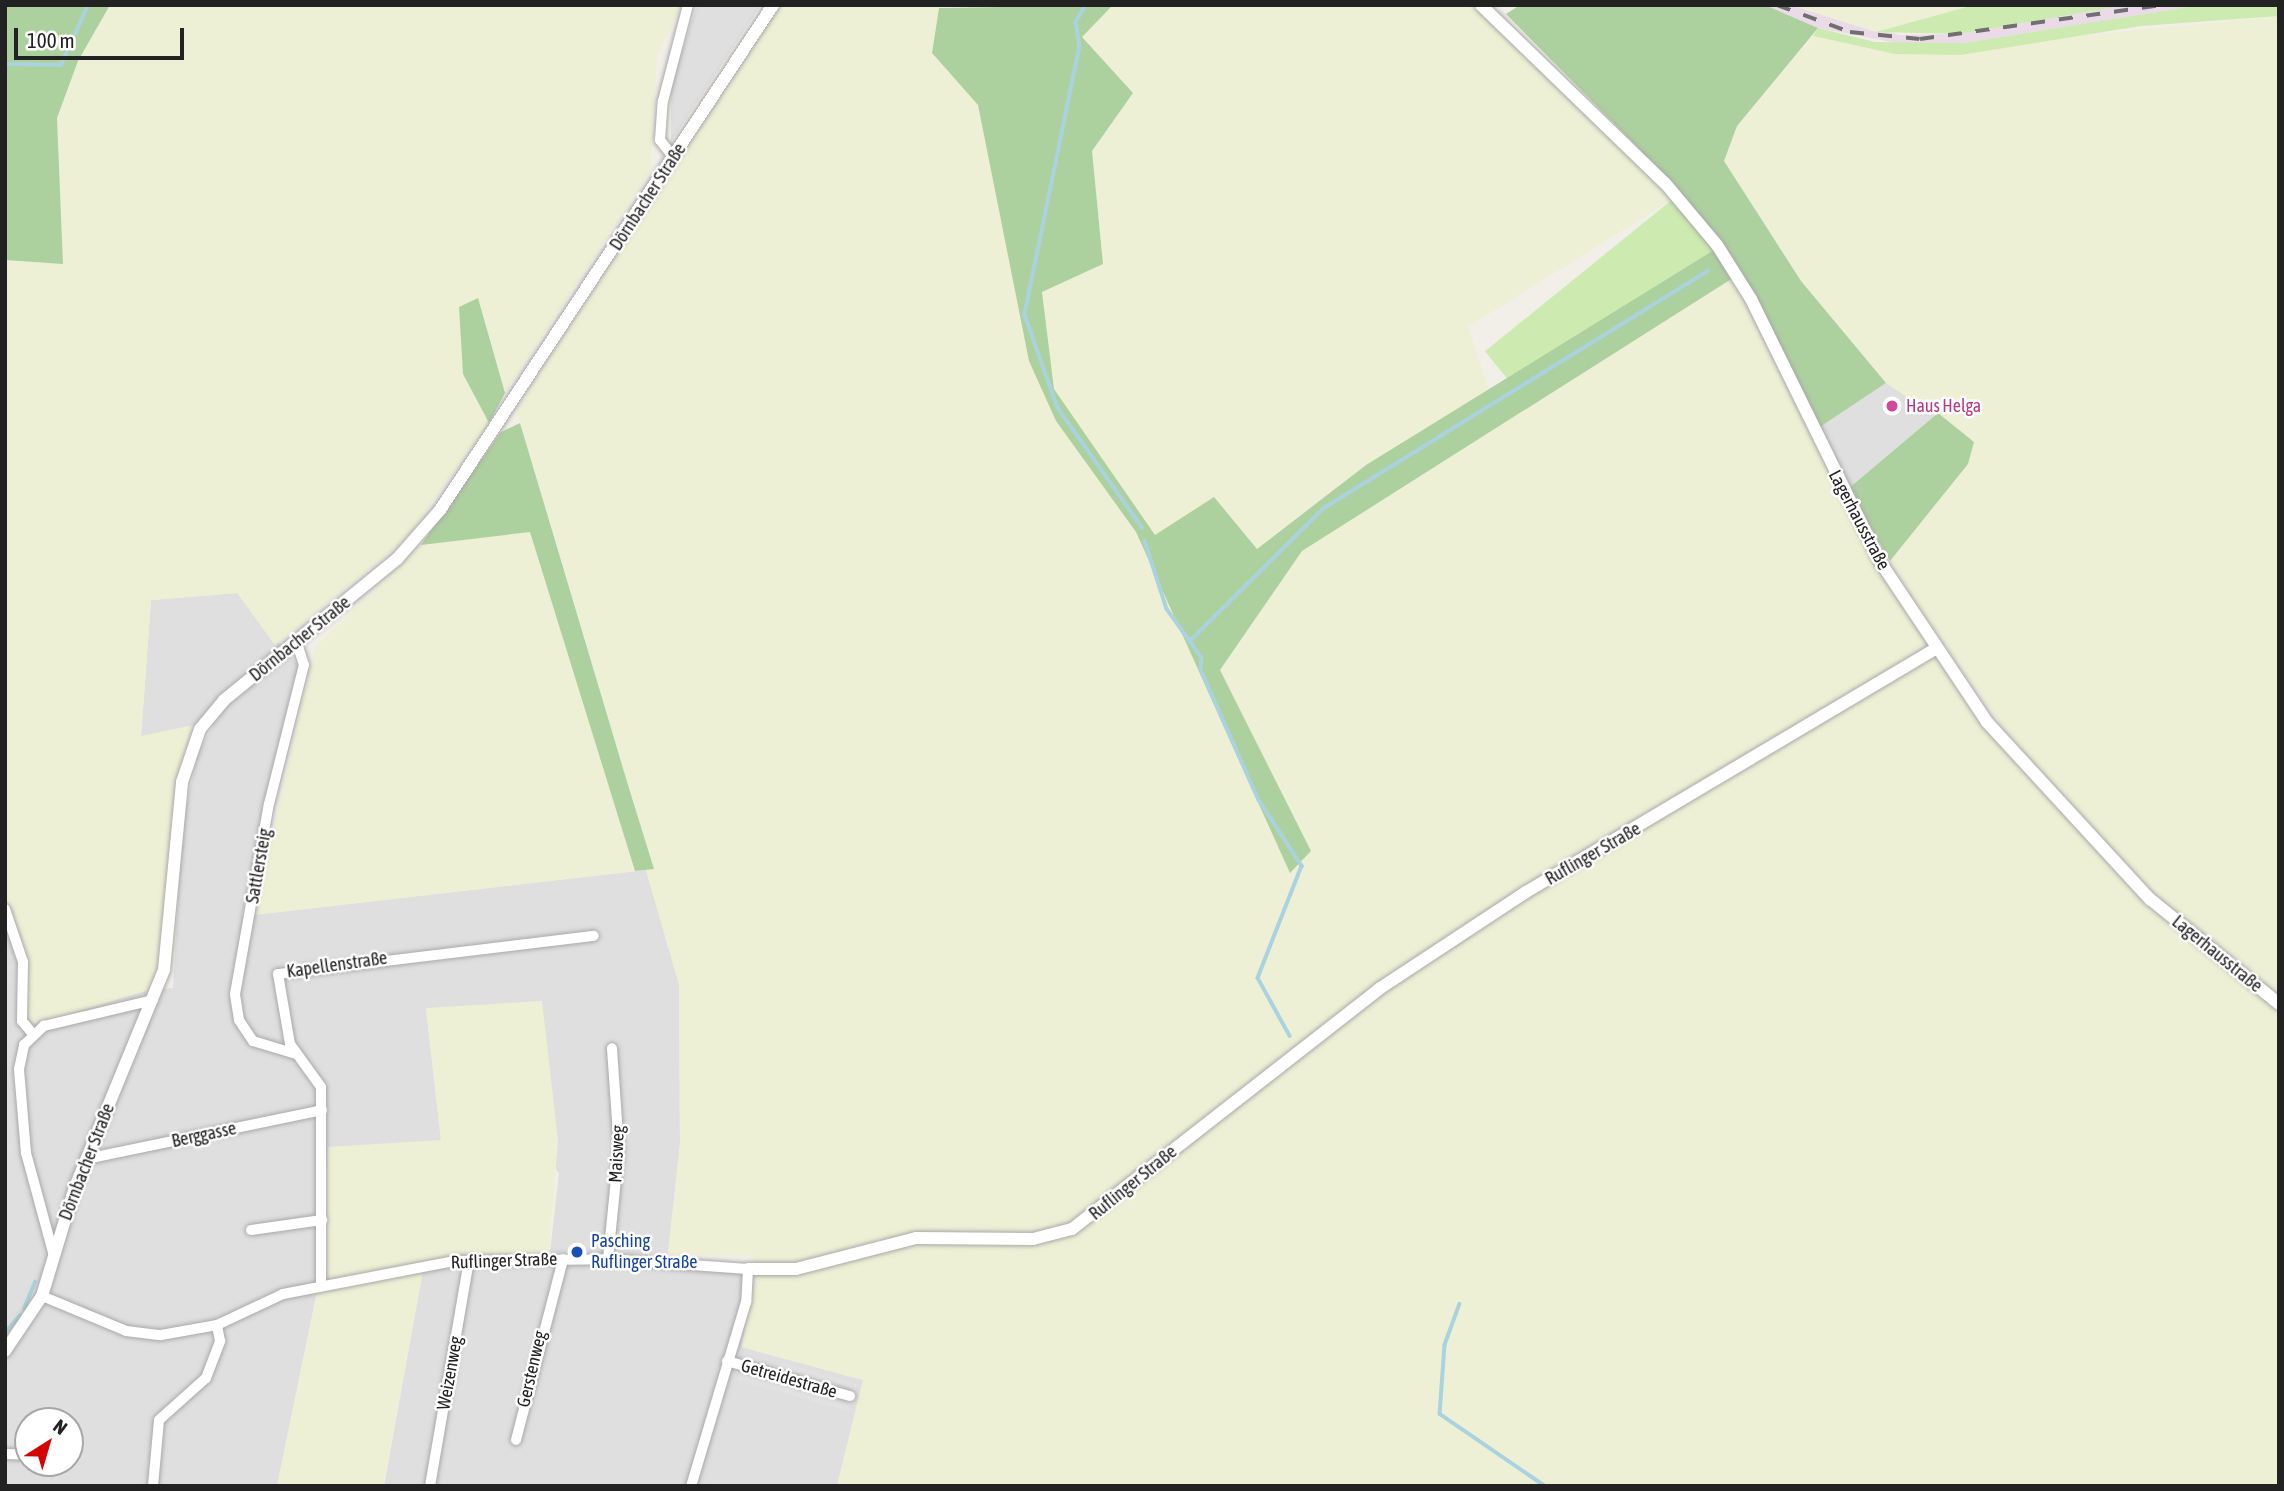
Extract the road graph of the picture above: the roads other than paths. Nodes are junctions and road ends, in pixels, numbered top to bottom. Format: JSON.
{"nodes":[{"id":1,"x":688,"y":5,"type":"edge"},
{"id":2,"x":773,"y":5,"type":"edge"},
{"id":3,"x":1481,"y":5,"type":"edge"},
{"id":4,"x":674,"y":158,"type":"junction"},
{"id":5,"x":296,"y":644,"type":"junction"},
{"id":6,"x":1934,"y":650,"type":"junction"},
{"id":7,"x":5,"y":909,"type":"edge"},
{"id":8,"x":594,"y":936,"type":"dead end"},
{"id":9,"x":153,"y":1000,"type":"junction"},
{"id":10,"x":2279,"y":1004,"type":"edge"},
{"id":11,"x":32,"y":1033,"type":"junction"},
{"id":12,"x":612,"y":1048,"type":"dead end"},
{"id":13,"x":296,"y":1054,"type":"junction"},
{"id":14,"x":322,"y":1110,"type":"junction"},
{"id":15,"x":86,"y":1159,"type":"junction"},
{"id":16,"x":322,"y":1220,"type":"junction"},
{"id":17,"x":251,"y":1230,"type":"dead end"},
{"id":18,"x":54,"y":1256,"type":"junction"},
{"id":19,"x":469,"y":1259,"type":"junction"},
{"id":20,"x":563,"y":1259,"type":"junction"},
{"id":21,"x":608,"y":1259,"type":"junction"},
{"id":22,"x":748,"y":1269,"type":"junction"},
{"id":23,"x":321,"y":1285,"type":"junction"},
{"id":24,"x":42,"y":1296,"type":"junction"},
{"id":25,"x":218,"y":1325,"type":"junction"},
{"id":26,"x":5,"y":1351,"type":"edge"},
{"id":27,"x":727,"y":1361,"type":"junction"},
{"id":28,"x":850,"y":1396,"type":"dead end"},
{"id":29,"x":516,"y":1440,"type":"dead end"},
{"id":30,"x":153,"y":1486,"type":"edge"},
{"id":31,"x":430,"y":1486,"type":"edge"},
{"id":32,"x":691,"y":1486,"type":"edge"}],
"edges":[{"from":1,"to":4,"type":"street"},
{"from":2,"to":4,"type":"street","name":"Dörnbacher Straße"},
{"from":3,"to":6,"type":"street","name":"Lagerhausstraße"},
{"from":4,"to":5,"type":"street","name":"Dörnbacher Straße"},
{"from":5,"to":9,"type":"street","name":"Dörnbacher Straße"},
{"from":5,"to":13,"type":"street","name":"Sattlersteig"},
{"from":6,"to":10,"type":"street","name":"Lagerhausstraße"},
{"from":6,"to":22,"type":"street","name":"Ruflinger Straße"},
{"from":7,"to":11,"type":"street"},
{"from":8,"to":13,"type":"street","name":"Kapellenstraße"},
{"from":9,"to":11,"type":"street"},
{"from":9,"to":15,"type":"street","name":"Dörnbacher Straße"},
{"from":11,"to":18,"type":"street"},
{"from":12,"to":21,"type":"street","name":"Maisweg"},
{"from":13,"to":14,"type":"street","name":"Kapellenstraße"},
{"from":14,"to":15,"type":"street","name":"Berggasse"},
{"from":14,"to":16,"type":"street","name":"Kapellenstraße"},
{"from":15,"to":18,"type":"street","name":"Dörnbacher Straße"},
{"from":16,"to":17,"type":"street"},
{"from":16,"to":23,"type":"street","name":"Kapellenstraße"},
{"from":18,"to":24,"type":"street","name":"Dörnbacher Straße"},
{"from":19,"to":20,"type":"street","name":"Ruflinger Straße"},
{"from":19,"to":23,"type":"street","name":"Ruflinger Straße"},
{"from":19,"to":31,"type":"street","name":"Weizenweg"},
{"from":20,"to":21,"type":"street","name":"Ruflinger Straße"},
{"from":20,"to":29,"type":"street","name":"Gerstenweg"},
{"from":21,"to":22,"type":"street","name":"Ruflinger Straße"},
{"from":22,"to":27,"type":"street","name":"Getreidestraße"},
{"from":23,"to":25,"type":"street","name":"Ruflinger Straße"},
{"from":24,"to":25,"type":"street","name":"Ruflinger Straße"},
{"from":24,"to":26,"type":"street","name":"Dörnbacher Straße"},
{"from":25,"to":30,"type":"street"},
{"from":27,"to":28,"type":"street","name":"Getreidestraße"},
{"from":27,"to":32,"type":"street","name":"Getreidestraße"}]}
